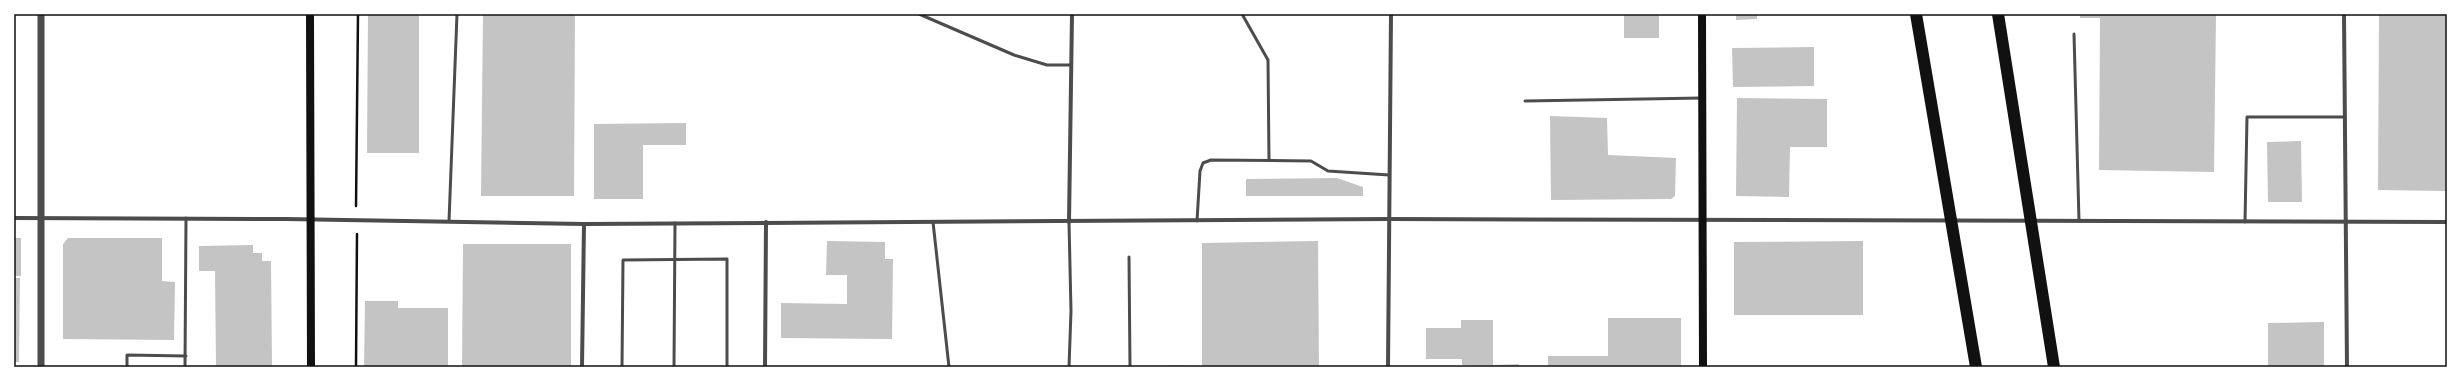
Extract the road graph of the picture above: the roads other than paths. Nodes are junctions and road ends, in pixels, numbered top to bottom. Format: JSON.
{"nodes":[{"id":1,"x":40,"y":14,"type":"edge"},
{"id":2,"x":310,"y":14,"type":"edge"},
{"id":3,"x":457,"y":14,"type":"edge"},
{"id":4,"x":919,"y":14,"type":"edge"},
{"id":5,"x":1072,"y":14,"type":"edge"},
{"id":6,"x":1242,"y":14,"type":"edge"},
{"id":7,"x":1391,"y":14,"type":"edge"},
{"id":8,"x":1702,"y":14,"type":"edge"},
{"id":9,"x":1916,"y":14,"type":"edge"},
{"id":10,"x":1998,"y":14,"type":"edge"},
{"id":11,"x":2344,"y":14,"type":"edge"},
{"id":12,"x":2074,"y":34,"type":"dead end"},
{"id":13,"x":1071,"y":65,"type":"junction"},
{"id":14,"x":1702,"y":98,"type":"junction"},
{"id":15,"x":1525,"y":101,"type":"dead end"},
{"id":16,"x":2345,"y":117,"type":"junction"},
{"id":17,"x":1269,"y":160,"type":"junction"},
{"id":18,"x":1389,"y":175,"type":"junction"},
{"id":19,"x":14,"y":218,"type":"edge"},
{"id":20,"x":42,"y":218,"type":"junction"},
{"id":21,"x":186,"y":218,"type":"junction"},
{"id":22,"x":1389,"y":218,"type":"junction"},
{"id":23,"x":312,"y":219,"type":"junction"},
{"id":24,"x":1703,"y":219,"type":"junction"},
{"id":25,"x":449,"y":221,"type":"junction"},
{"id":26,"x":1197,"y":221,"type":"junction"},
{"id":27,"x":2079,"y":221,"type":"junction"},
{"id":28,"x":766,"y":222,"type":"junction"},
{"id":29,"x":933,"y":222,"type":"junction"},
{"id":30,"x":1069,"y":222,"type":"junction"},
{"id":31,"x":2245,"y":222,"type":"junction"},
{"id":32,"x":2347,"y":222,"type":"junction"},
{"id":33,"x":2447,"y":222,"type":"edge"},
{"id":34,"x":675,"y":223,"type":"junction"},
{"id":35,"x":584,"y":224,"type":"junction"},
{"id":36,"x":1129,"y":257,"type":"dead end"},
{"id":37,"x":675,"y":260,"type":"junction"},
{"id":38,"x":186,"y":356,"type":"junction"},
{"id":39,"x":41,"y":367,"type":"edge"},
{"id":40,"x":127,"y":367,"type":"edge"},
{"id":41,"x":186,"y":367,"type":"edge"},
{"id":42,"x":311,"y":367,"type":"edge"},
{"id":43,"x":582,"y":367,"type":"edge"},
{"id":44,"x":622,"y":367,"type":"edge"},
{"id":45,"x":674,"y":367,"type":"edge"},
{"id":46,"x":727,"y":367,"type":"edge"},
{"id":47,"x":765,"y":367,"type":"edge"},
{"id":48,"x":949,"y":367,"type":"edge"},
{"id":49,"x":1069,"y":367,"type":"edge"},
{"id":50,"x":1130,"y":367,"type":"edge"},
{"id":51,"x":1388,"y":367,"type":"edge"},
{"id":52,"x":1702,"y":367,"type":"edge"},
{"id":53,"x":1976,"y":367,"type":"edge"},
{"id":54,"x":2054,"y":367,"type":"edge"},
{"id":55,"x":2347,"y":367,"type":"edge"}],
"edges":[{"from":1,"to":20,"type":"street"},
{"from":2,"to":23,"type":"main road"},
{"from":3,"to":25,"type":"lane"},
{"from":4,"to":13,"type":"lane"},
{"from":5,"to":13,"type":"street"},
{"from":6,"to":17,"type":"lane"},
{"from":7,"to":18,"type":"street"},
{"from":8,"to":14,"type":"main road"},
{"from":9,"to":53,"type":"highway"},
{"from":10,"to":54,"type":"highway"},
{"from":11,"to":16,"type":"street"},
{"from":12,"to":27,"type":"lane"},
{"from":13,"to":30,"type":"street"},
{"from":14,"to":15,"type":"lane"},
{"from":14,"to":24,"type":"main road"},
{"from":16,"to":31,"type":"lane"},
{"from":16,"to":32,"type":"street"},
{"from":17,"to":18,"type":"lane"},
{"from":17,"to":26,"type":"lane"},
{"from":18,"to":22,"type":"street"},
{"from":19,"to":20,"type":"street"},
{"from":20,"to":21,"type":"street"},
{"from":20,"to":39,"type":"street"},
{"from":21,"to":23,"type":"street"},
{"from":21,"to":38,"type":"lane"},
{"from":22,"to":24,"type":"street"},
{"from":22,"to":26,"type":"street"},
{"from":22,"to":51,"type":"street"},
{"from":23,"to":25,"type":"street"},
{"from":23,"to":42,"type":"main road"},
{"from":24,"to":27,"type":"street"},
{"from":24,"to":52,"type":"main road"},
{"from":25,"to":35,"type":"street"},
{"from":26,"to":30,"type":"street"},
{"from":27,"to":31,"type":"street"},
{"from":28,"to":29,"type":"street"},
{"from":28,"to":34,"type":"street"},
{"from":28,"to":47,"type":"street"},
{"from":29,"to":30,"type":"street"},
{"from":29,"to":48,"type":"lane"},
{"from":30,"to":49,"type":"lane"},
{"from":31,"to":32,"type":"street"},
{"from":32,"to":33,"type":"street"},
{"from":32,"to":55,"type":"street"},
{"from":34,"to":35,"type":"street"},
{"from":34,"to":37,"type":"lane"},
{"from":35,"to":43,"type":"street"},
{"from":36,"to":50,"type":"lane"},
{"from":37,"to":44,"type":"lane"},
{"from":37,"to":45,"type":"lane"},
{"from":37,"to":46,"type":"lane"},
{"from":38,"to":40,"type":"lane"},
{"from":38,"to":41,"type":"lane"}]}
